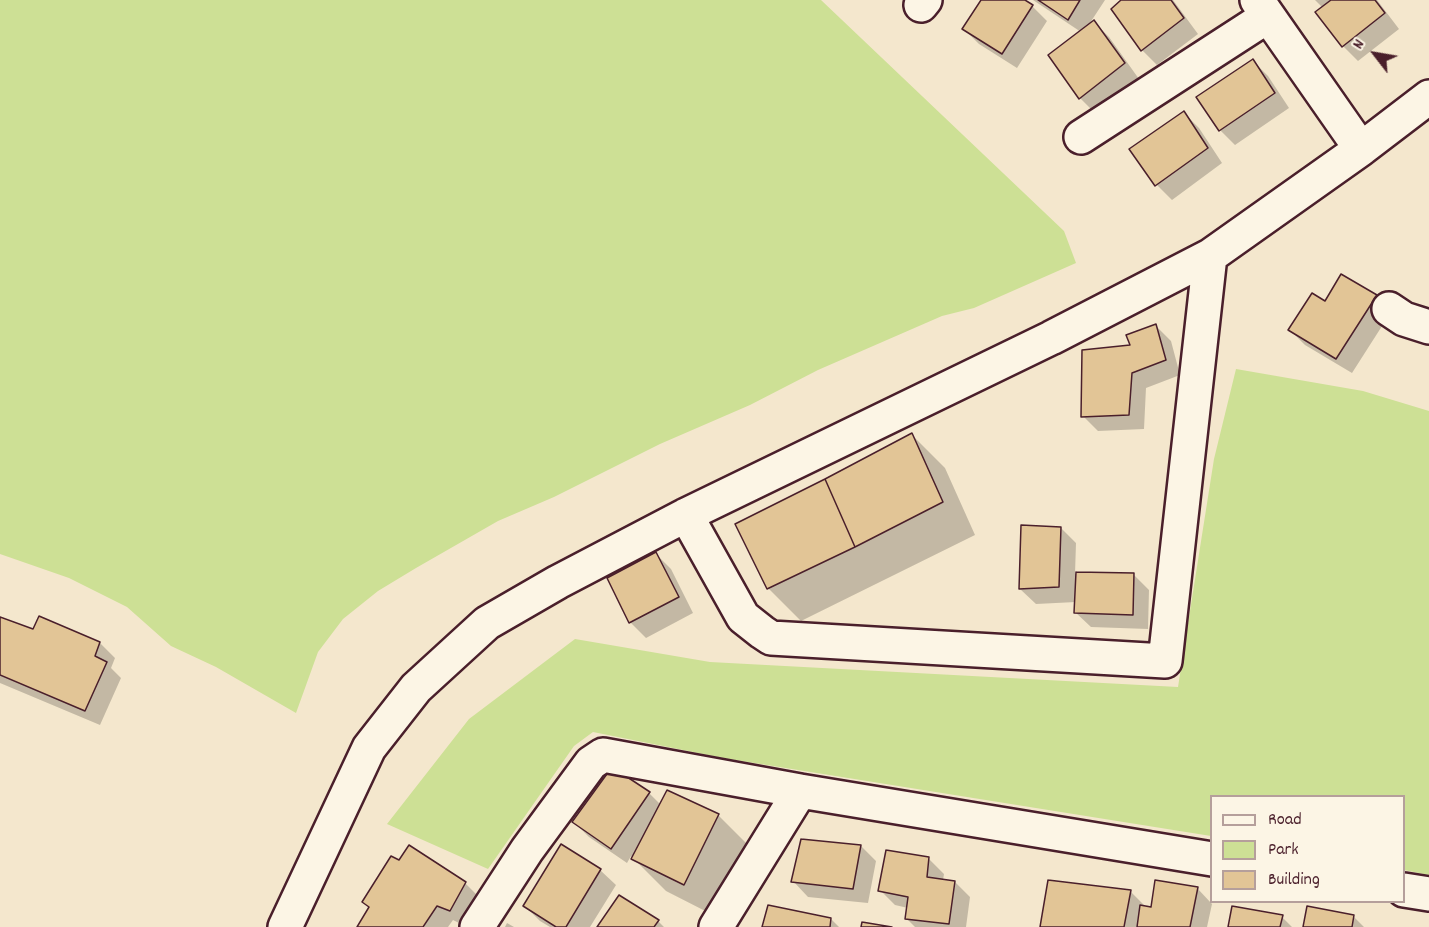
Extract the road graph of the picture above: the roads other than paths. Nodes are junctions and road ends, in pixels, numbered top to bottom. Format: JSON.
{"nodes":[{"id":1,"x":1262,"y":8,"type":"edge"},
{"id":2,"x":1429,"y":97,"type":"edge"},
{"id":3,"x":1081,"y":137,"type":"dead end"},
{"id":4,"x":1361,"y":148,"type":"junction"},
{"id":5,"x":1210,"y":256,"type":"junction"},
{"id":6,"x":1389,"y":309,"type":"dead end"},
{"id":7,"x":1429,"y":327,"type":"edge"},
{"id":8,"x":686,"y":515,"type":"junction"},
{"id":9,"x":800,"y":791,"type":"junction"},
{"id":10,"x":1210,"y":859,"type":"edge"},
{"id":11,"x":1405,"y":890,"type":"edge"},
{"id":12,"x":1429,"y":894,"type":"edge"},
{"id":13,"x":285,"y":927,"type":"edge"},
{"id":14,"x":477,"y":927,"type":"edge"},
{"id":15,"x":716,"y":927,"type":"edge"}],
"edges":[{"from":1,"to":3,"type":"street"},
{"from":1,"to":4,"type":"street"},
{"from":2,"to":4,"type":"street"},
{"from":4,"to":5,"type":"street"},
{"from":5,"to":8,"type":"street"},
{"from":5,"to":8,"type":"street"},
{"from":6,"to":7,"type":"street"},
{"from":8,"to":13,"type":"street"},
{"from":9,"to":10,"type":"street"},
{"from":9,"to":14,"type":"street"},
{"from":9,"to":15,"type":"street"},
{"from":11,"to":12,"type":"street"}]}
